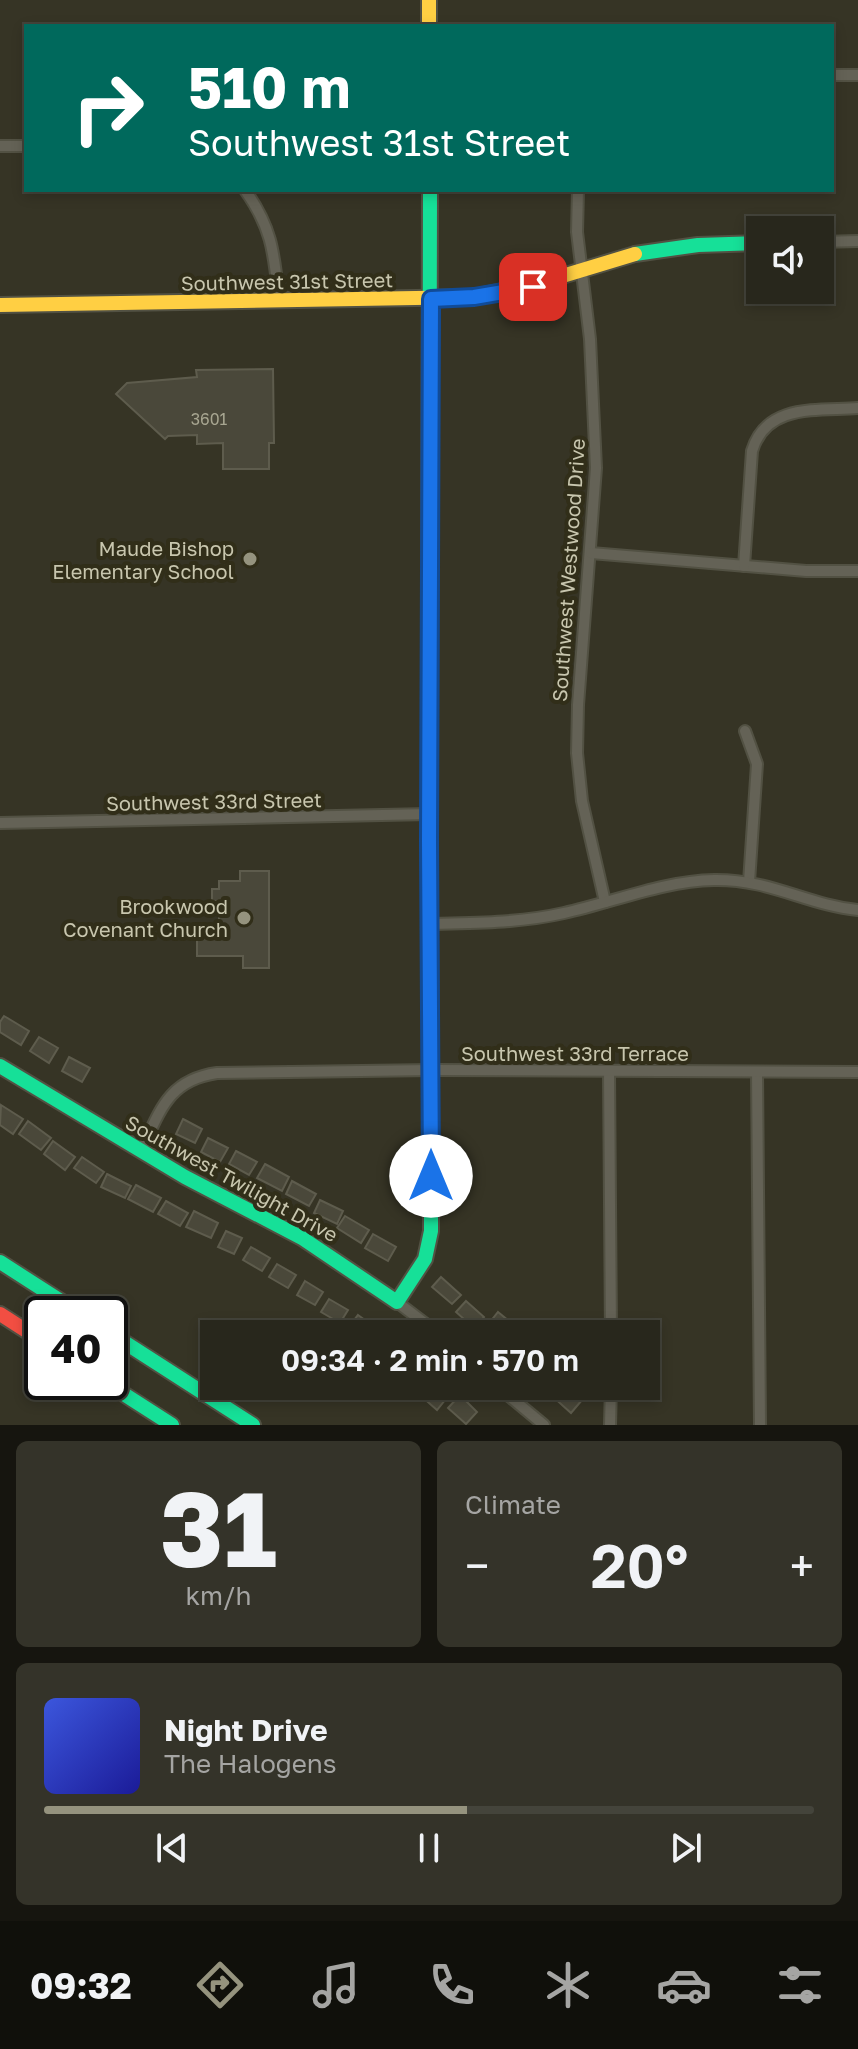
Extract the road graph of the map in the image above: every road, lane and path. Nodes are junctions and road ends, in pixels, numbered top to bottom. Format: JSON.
{"nodes":[{"id":1,"x":429,"y":0,"type":"edge"},
{"id":2,"x":429,"y":24,"type":"edge"},
{"id":3,"x":834,"y":75,"type":"edge"},
{"id":4,"x":858,"y":75,"type":"edge"},
{"id":5,"x":0,"y":146,"type":"edge"},
{"id":6,"x":24,"y":146,"type":"edge"},
{"id":7,"x":246,"y":192,"type":"edge"},
{"id":8,"x":430,"y":192,"type":"edge"},
{"id":9,"x":578,"y":192,"type":"edge"},
{"id":10,"x":858,"y":241,"type":"edge"},
{"id":11,"x":834,"y":242,"type":"edge"},
{"id":12,"x":746,"y":243,"type":"edge"},
{"id":13,"x":580,"y":270,"type":"junction"},
{"id":14,"x":431,"y":299,"type":"junction"},
{"id":15,"x":279,"y":300,"type":"junction"},
{"id":16,"x":0,"y":305,"type":"edge"},
{"id":17,"x":858,"y":408,"type":"edge"},
{"id":18,"x":591,"y":553,"type":"junction"},
{"id":19,"x":744,"y":566,"type":"junction"},
{"id":20,"x":858,"y":571,"type":"edge"},
{"id":21,"x":745,"y":731,"type":"dead end"},
{"id":22,"x":429,"y":814,"type":"junction"},
{"id":23,"x":0,"y":823,"type":"edge"},
{"id":24,"x":749,"y":882,"type":"junction"},
{"id":25,"x":605,"y":902,"type":"junction"},
{"id":26,"x":858,"y":910,"type":"edge"},
{"id":27,"x":429,"y":924,"type":"junction"},
{"id":28,"x":0,"y":1066,"type":"edge"},
{"id":29,"x":432,"y":1070,"type":"junction"},
{"id":30,"x":609,"y":1072,"type":"junction"},
{"id":31,"x":757,"y":1072,"type":"junction"},
{"id":32,"x":858,"y":1072,"type":"edge"},
{"id":33,"x":141,"y":1151,"type":"junction"},
{"id":34,"x":0,"y":1262,"type":"edge"},
{"id":35,"x":53,"y":1296,"type":"edge"},
{"id":36,"x":397,"y":1302,"type":"junction"},
{"id":37,"x":0,"y":1314,"type":"edge"},
{"id":38,"x":421,"y":1320,"type":"edge"},
{"id":39,"x":611,"y":1320,"type":"edge"},
{"id":40,"x":24,"y":1329,"type":"edge"},
{"id":41,"x":128,"y":1345,"type":"edge"},
{"id":42,"x":128,"y":1397,"type":"edge"},
{"id":43,"x":514,"y":1400,"type":"edge"},
{"id":44,"x":611,"y":1400,"type":"edge"},
{"id":45,"x":172,"y":1425,"type":"edge"},
{"id":46,"x":253,"y":1425,"type":"edge"},
{"id":47,"x":544,"y":1425,"type":"edge"},
{"id":48,"x":610,"y":1425,"type":"edge"},
{"id":49,"x":760,"y":1425,"type":"edge"}],
"edges":[{"from":1,"to":2,"type":"main road"},
{"from":3,"to":4,"type":"street"},
{"from":5,"to":6,"type":"street"},
{"from":7,"to":15,"type":"street"},
{"from":8,"to":14,"type":"main road"},
{"from":9,"to":13,"type":"street","name":"Southwest Westwood Drive"},
{"from":10,"to":11,"type":"street"},
{"from":12,"to":13,"type":"main road","name":"Southwest 31st Street"},
{"from":13,"to":14,"type":"main road","name":"Southwest 31st Street"},
{"from":13,"to":18,"type":"street","name":"Southwest Westwood Drive"},
{"from":14,"to":15,"type":"main road","name":"Southwest 31st Street"},
{"from":14,"to":22,"type":"main road"},
{"from":15,"to":16,"type":"main road","name":"Southwest 31st Street"},
{"from":17,"to":19,"type":"street"},
{"from":18,"to":19,"type":"street"},
{"from":18,"to":25,"type":"street","name":"Southwest Westwood Drive"},
{"from":19,"to":20,"type":"street"},
{"from":21,"to":24,"type":"street"},
{"from":22,"to":23,"type":"street","name":"Southwest 33rd Street"},
{"from":22,"to":27,"type":"main road"},
{"from":24,"to":25,"type":"street"},
{"from":24,"to":26,"type":"street"},
{"from":25,"to":27,"type":"street"},
{"from":27,"to":29,"type":"main road"},
{"from":28,"to":33,"type":"main road","name":"Southwest Twilight Drive"},
{"from":29,"to":30,"type":"street","name":"Southwest 33rd Terrace"},
{"from":29,"to":33,"type":"street","name":"Southwest 33rd Terrace"},
{"from":29,"to":36,"type":"main road"},
{"from":30,"to":31,"type":"street","name":"Southwest 33rd Terrace"},
{"from":30,"to":39,"type":"street"},
{"from":31,"to":32,"type":"street","name":"Southwest 33rd Terrace"},
{"from":31,"to":49,"type":"street"},
{"from":33,"to":36,"type":"main road","name":"Southwest Twilight Drive"},
{"from":34,"to":35,"type":"main road"},
{"from":36,"to":38,"type":"street","name":"Southwest Twilight Drive"},
{"from":37,"to":40,"type":"main road"},
{"from":41,"to":46,"type":"main road"},
{"from":42,"to":45,"type":"main road"},
{"from":43,"to":47,"type":"street"},
{"from":44,"to":48,"type":"street"}]}
